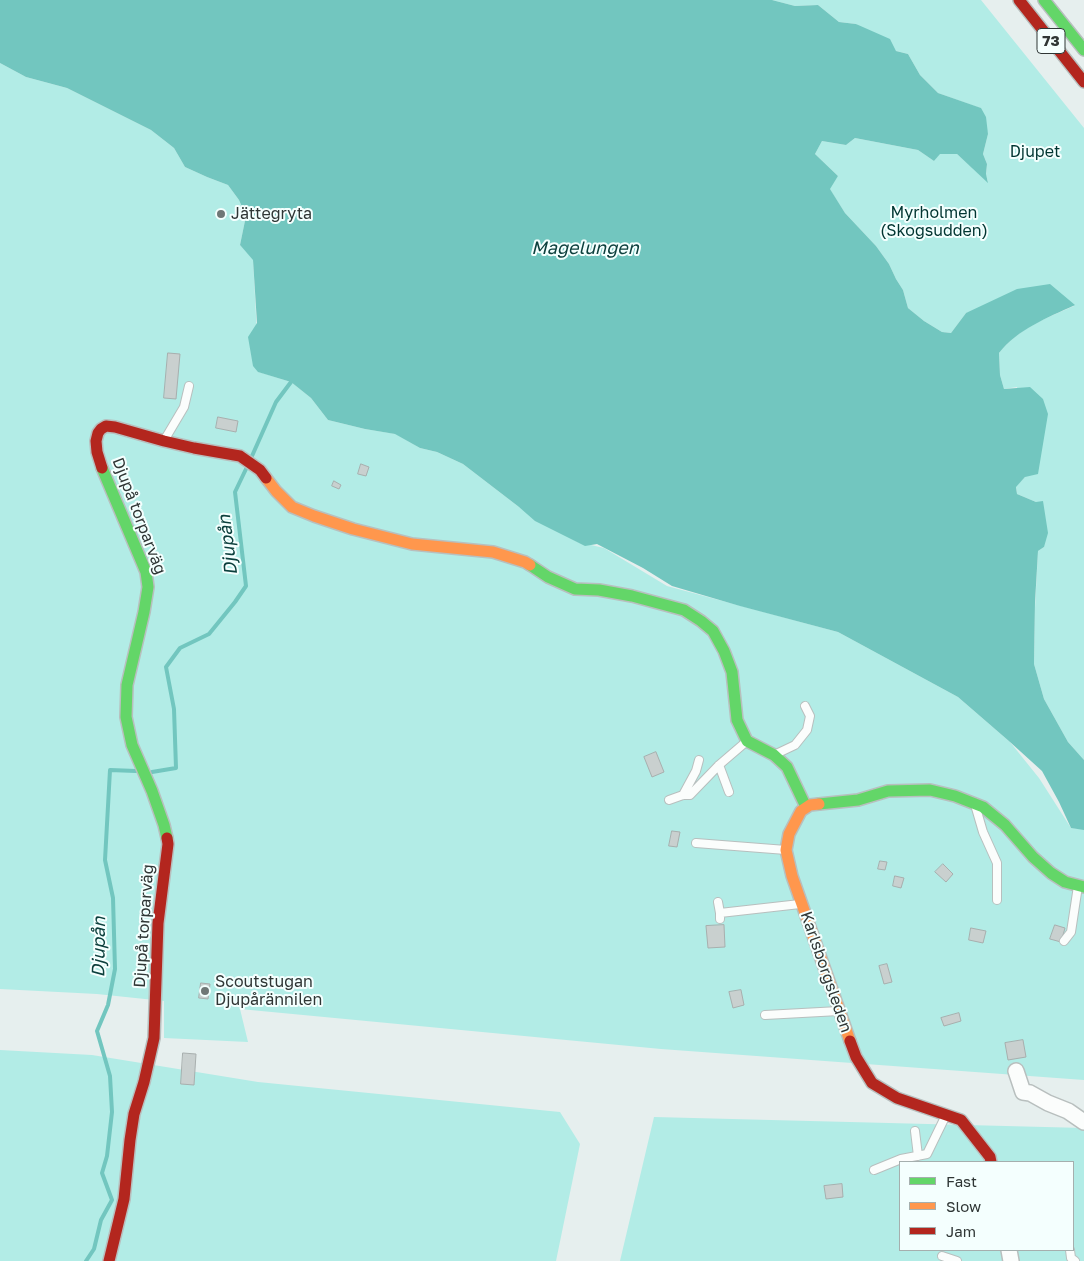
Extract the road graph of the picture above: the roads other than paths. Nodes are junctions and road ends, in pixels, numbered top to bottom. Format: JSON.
{"nodes":[{"id":1,"x":1019,"y":0,"type":"edge"},
{"id":2,"x":1044,"y":0,"type":"edge"},
{"id":3,"x":1084,"y":50,"type":"edge"},
{"id":4,"x":1084,"y":82,"type":"edge"},
{"id":5,"x":189,"y":386,"type":"dead end"},
{"id":6,"x":164,"y":441,"type":"junction"},
{"id":7,"x":805,"y":706,"type":"dead end"},
{"id":8,"x":747,"y":741,"type":"junction"},
{"id":9,"x":774,"y":755,"type":"junction"},
{"id":10,"x":699,"y":760,"type":"dead end"},
{"id":11,"x":719,"y":765,"type":"junction"},
{"id":12,"x":729,"y":792,"type":"dead end"},
{"id":13,"x":683,"y":795,"type":"junction"},
{"id":14,"x":669,"y":800,"type":"dead end"},
{"id":15,"x":975,"y":804,"type":"junction"},
{"id":16,"x":806,"y":807,"type":"junction"},
{"id":17,"x":696,"y":843,"type":"dead end"},
{"id":18,"x":786,"y":850,"type":"junction"},
{"id":19,"x":1081,"y":886,"type":"edge"},
{"id":20,"x":998,"y":900,"type":"dead end"},
{"id":21,"x":718,"y":902,"type":"dead end"},
{"id":22,"x":802,"y":904,"type":"junction"},
{"id":23,"x":1064,"y":941,"type":"dead end"},
{"id":24,"x":839,"y":1011,"type":"junction"},
{"id":25,"x":765,"y":1014,"type":"dead end"},
{"id":26,"x":1016,"y":1071,"type":"dead end"},
{"id":27,"x":946,"y":1115,"type":"junction"},
{"id":28,"x":1084,"y":1122,"type":"edge"},
{"id":29,"x":915,"y":1131,"type":"dead end"},
{"id":30,"x":918,"y":1156,"type":"junction"},
{"id":31,"x":991,"y":1161,"type":"edge"},
{"id":32,"x":874,"y":1170,"type":"dead end"},
{"id":33,"x":942,"y":1256,"type":"dead end"},
{"id":34,"x":110,"y":1261,"type":"edge"},
{"id":35,"x":957,"y":1261,"type":"edge"}],
"edges":[{"from":1,"to":4,"type":"main road","number":"73"},
{"from":2,"to":3,"type":"main road","number":"73"},
{"from":5,"to":6,"type":"lane"},
{"from":6,"to":8,"type":"main road","name":"Djupå torparväg"},
{"from":6,"to":34,"type":"main road","name":"Djupå torparväg"},
{"from":7,"to":9,"type":"lane"},
{"from":8,"to":9,"type":"main road"},
{"from":8,"to":11,"type":"lane"},
{"from":9,"to":16,"type":"main road"},
{"from":10,"to":13,"type":"lane"},
{"from":11,"to":12,"type":"lane"},
{"from":11,"to":13,"type":"lane"},
{"from":13,"to":14,"type":"lane"},
{"from":15,"to":16,"type":"main road"},
{"from":15,"to":19,"type":"main road"},
{"from":15,"to":20,"type":"lane"},
{"from":16,"to":18,"type":"main road"},
{"from":17,"to":18,"type":"lane"},
{"from":18,"to":22,"type":"main road","name":"Karlsborgsleden"},
{"from":19,"to":23,"type":"lane"},
{"from":21,"to":22,"type":"lane"},
{"from":22,"to":24,"type":"main road","name":"Karlsborgsleden"},
{"from":24,"to":25,"type":"lane"},
{"from":24,"to":27,"type":"main road","name":"Karlsborgsleden"},
{"from":26,"to":28,"type":"street"},
{"from":27,"to":30,"type":"lane"},
{"from":27,"to":31,"type":"main road","name":"Karlsborgsleden"},
{"from":29,"to":30,"type":"lane"},
{"from":30,"to":32,"type":"lane"},
{"from":33,"to":35,"type":"lane"}]}
